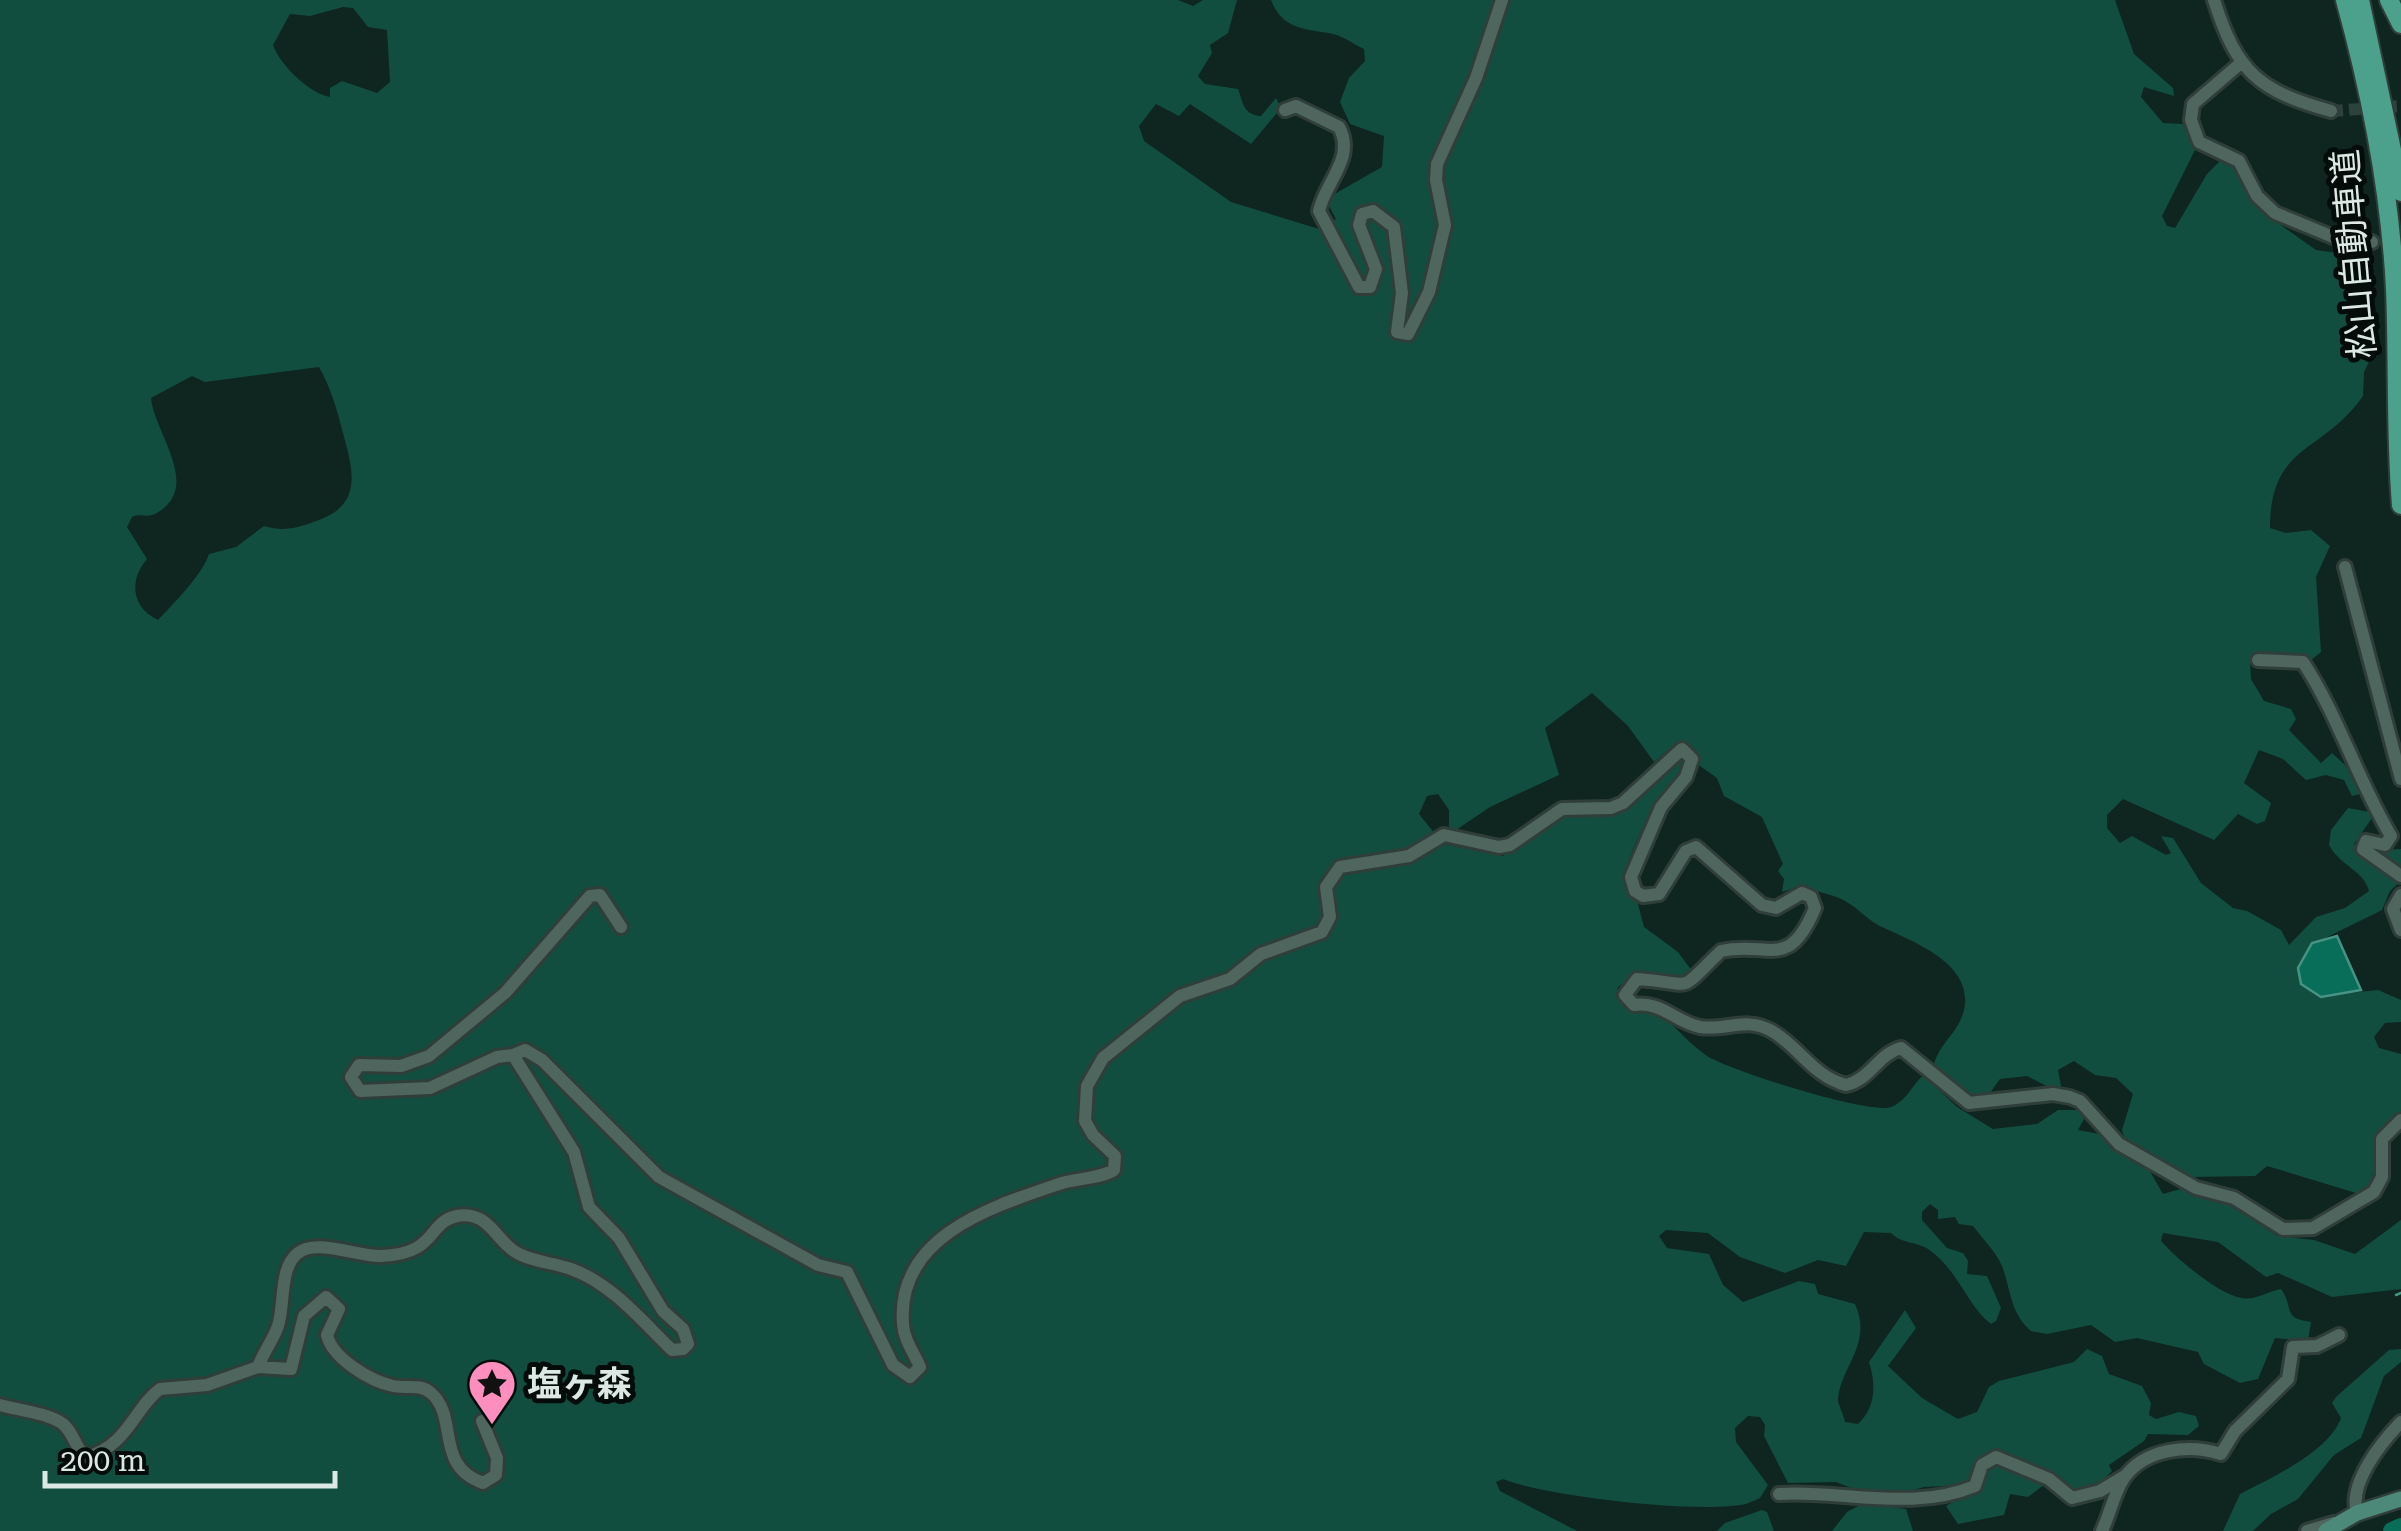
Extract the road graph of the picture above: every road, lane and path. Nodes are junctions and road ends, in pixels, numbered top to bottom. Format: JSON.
{"nodes":[{"id":1,"x":1502,"y":0,"type":"edge"},
{"id":2,"x":2214,"y":0,"type":"edge"},
{"id":3,"x":2394,"y":4,"type":"edge"},
{"id":4,"x":2356,"y":6,"type":"edge"},
{"id":5,"x":2401,"y":24,"type":"edge"},
{"id":6,"x":2242,"y":62,"type":"junction"},
{"id":7,"x":1284,"y":110,"type":"dead end"},
{"id":8,"x":2331,"y":111,"type":"tunnel mouth"},
{"id":9,"x":2401,"y":192,"type":"edge"},
{"id":10,"x":2372,"y":242,"type":"dead end"},
{"id":11,"x":2401,"y":505,"type":"edge"},
{"id":12,"x":2345,"y":568,"type":"dead end"},
{"id":13,"x":2258,"y":660,"type":"dead end"},
{"id":14,"x":2401,"y":780,"type":"edge"},
{"id":15,"x":2401,"y":876,"type":"edge"},
{"id":16,"x":2401,"y":895,"type":"edge"},
{"id":17,"x":621,"y":927,"type":"dead end"},
{"id":18,"x":2401,"y":930,"type":"edge"},
{"id":19,"x":513,"y":1055,"type":"junction"},
{"id":20,"x":2401,"y":1120,"type":"edge"},
{"id":21,"x":2340,"y":1335,"type":"dead end"},
{"id":22,"x":258,"y":1367,"type":"junction"},
{"id":23,"x":0,"y":1405,"type":"edge"},
{"id":24,"x":482,"y":1421,"type":"dead end"},
{"id":25,"x":2401,"y":1422,"type":"edge"},
{"id":26,"x":2125,"y":1476,"type":"junction"},
{"id":27,"x":1778,"y":1494,"type":"dead end"},
{"id":28,"x":2401,"y":1499,"type":"edge"},
{"id":29,"x":2356,"y":1512,"type":"junction"},
{"id":30,"x":2341,"y":1520,"type":"junction"},
{"id":31,"x":2102,"y":1531,"type":"edge"},
{"id":32,"x":2307,"y":1531,"type":"edge"},
{"id":33,"x":2326,"y":1531,"type":"edge"}],
"edges":[{"from":1,"to":7,"type":"street"},
{"from":2,"to":6,"type":"street"},
{"from":3,"to":4,"type":"street"},
{"from":3,"to":5,"type":"highway"},
{"from":4,"to":9,"type":"highway","name":"松山自動車道"},
{"from":4,"to":11,"type":"highway","name":"松山自動車道"},
{"from":6,"to":8,"type":"street"},
{"from":6,"to":10,"type":"street"},
{"from":12,"to":14,"type":"street"},
{"from":13,"to":15,"type":"street"},
{"from":16,"to":18,"type":"street"},
{"from":17,"to":19,"type":"street"},
{"from":19,"to":20,"type":"street"},
{"from":19,"to":22,"type":"street"},
{"from":21,"to":26,"type":"street"},
{"from":22,"to":23,"type":"street"},
{"from":22,"to":24,"type":"street"},
{"from":25,"to":29,"type":"street"},
{"from":26,"to":27,"type":"street"},
{"from":26,"to":31,"type":"street"},
{"from":28,"to":29,"type":"main road"},
{"from":29,"to":30,"type":"main road"},
{"from":30,"to":32,"type":"street"},
{"from":30,"to":33,"type":"main road"}]}
